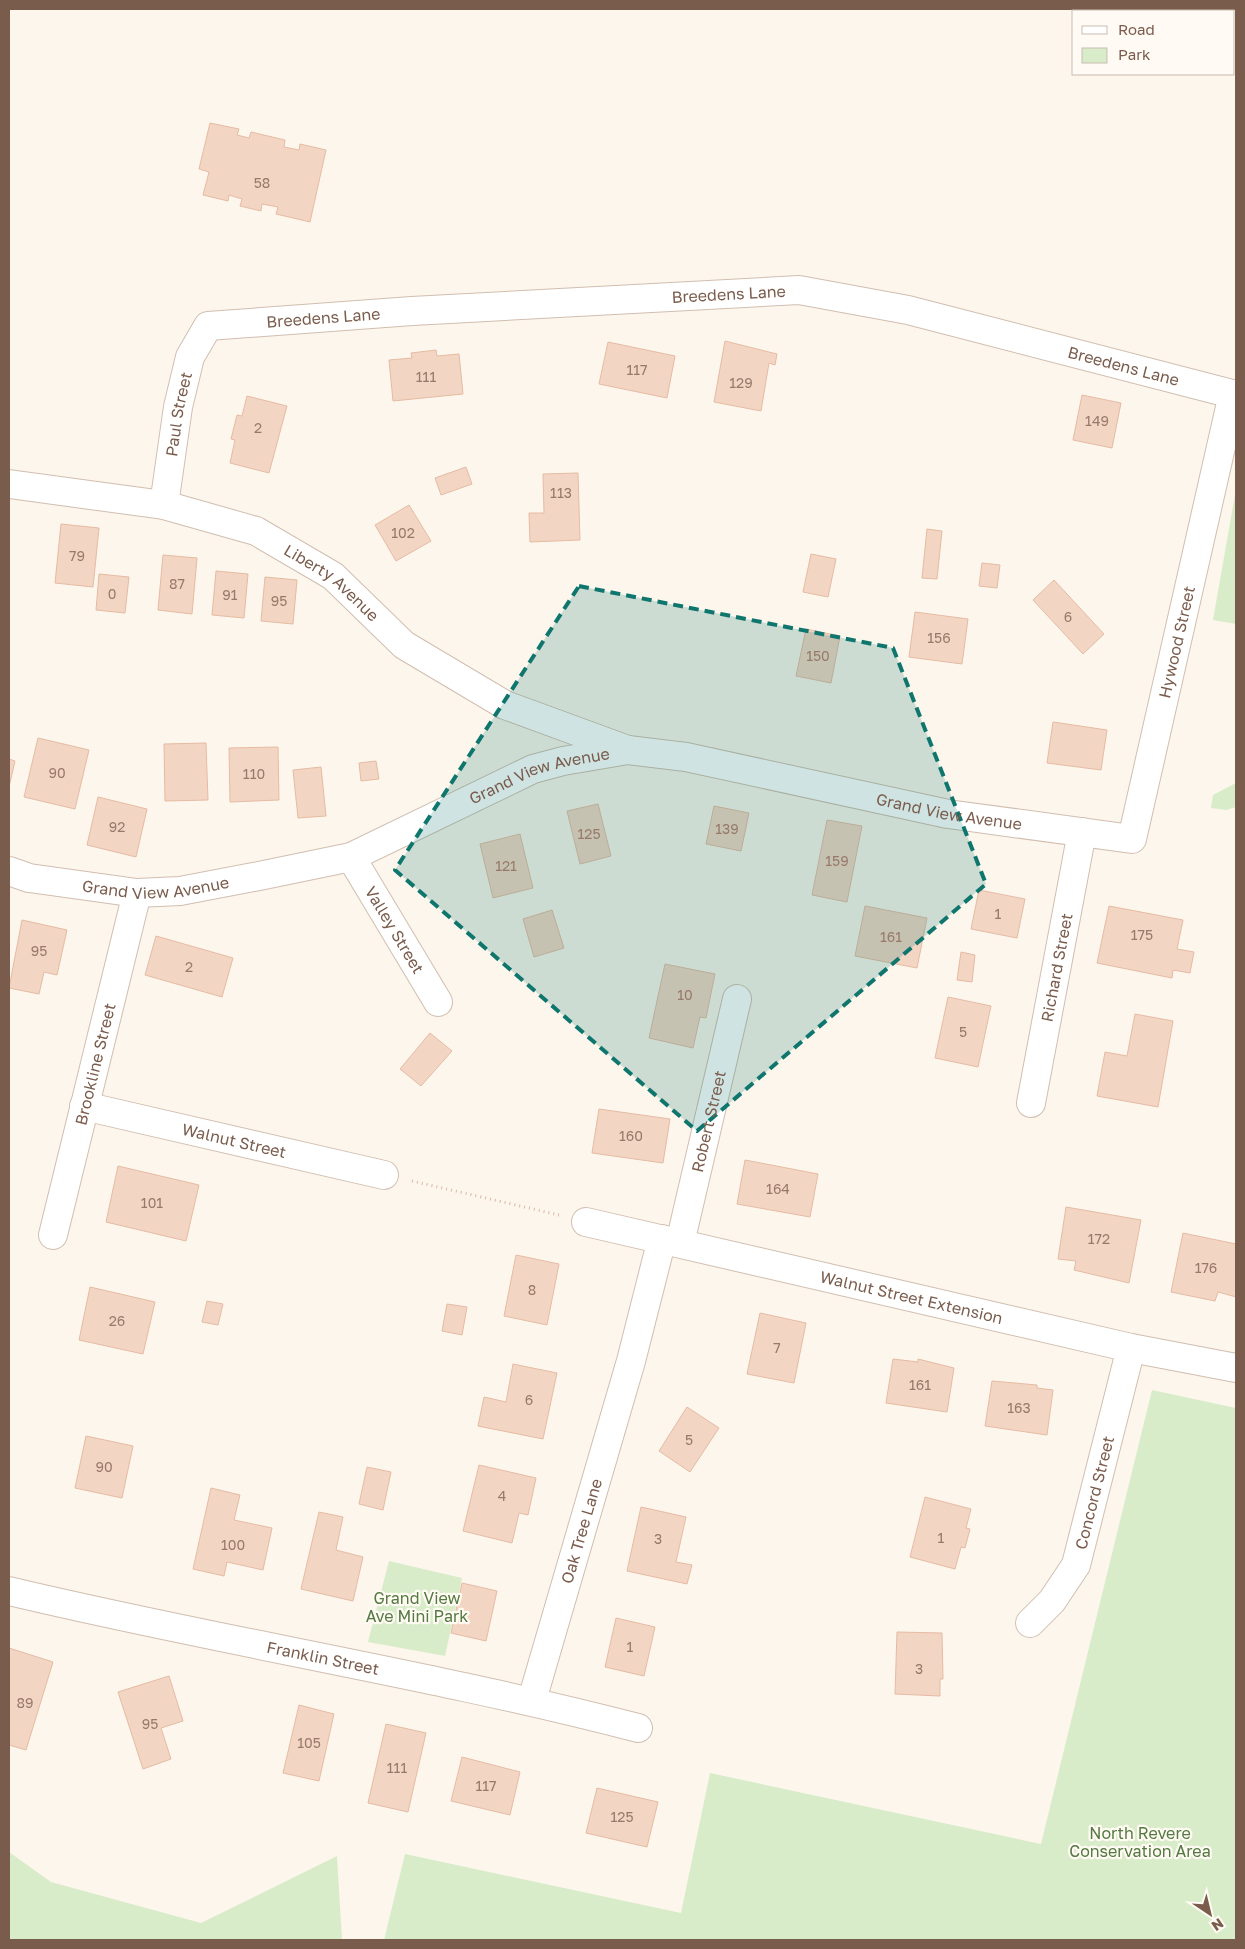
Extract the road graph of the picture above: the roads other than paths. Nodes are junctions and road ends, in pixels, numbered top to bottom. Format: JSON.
{"nodes":[{"id":1,"x":208,"y":326,"type":"joint"},
{"id":2,"x":1234,"y":394,"type":"edge"},
{"id":3,"x":9,"y":484,"type":"edge"},
{"id":4,"x":164,"y":505,"type":"junction"},
{"id":5,"x":628,"y":750,"type":"junction"},
{"id":6,"x":1082,"y":832,"type":"junction"},
{"id":7,"x":351,"y":857,"type":"junction"},
{"id":8,"x":9,"y":871,"type":"edge"},
{"id":9,"x":137,"y":893,"type":"junction"},
{"id":10,"x":737,"y":999,"type":"dead end"},
{"id":11,"x":438,"y":1002,"type":"dead end"},
{"id":12,"x":1030,"y":1103,"type":"dead end"},
{"id":13,"x":84,"y":1106,"type":"junction"},
{"id":14,"x":384,"y":1175,"type":"road end"},
{"id":15,"x":586,"y":1222,"type":"road end"},
{"id":16,"x":53,"y":1235,"type":"dead end"},
{"id":17,"x":671,"y":1241,"type":"junction"},
{"id":18,"x":648,"y":1290,"type":"joint"},
{"id":19,"x":1131,"y":1348,"type":"junction"},
{"id":20,"x":1236,"y":1368,"type":"edge"},
{"id":21,"x":9,"y":1591,"type":"edge"},
{"id":22,"x":1030,"y":1623,"type":"dead end"},
{"id":23,"x":532,"y":1700,"type":"junction"},
{"id":24,"x":638,"y":1728,"type":"dead end"}],
"edges":[{"from":1,"to":2,"type":"street","name":"Breedens Lane"},
{"from":1,"to":4,"type":"street","name":"Paul Street"},
{"from":2,"to":6,"type":"street","name":"Hywood Street"},
{"from":3,"to":4,"type":"street","name":"Liberty Avenue"},
{"from":4,"to":5,"type":"street","name":"Liberty Avenue"},
{"from":5,"to":6,"type":"street","name":"Grand View Avenue"},
{"from":5,"to":7,"type":"street","name":"Grand View Avenue"},
{"from":6,"to":12,"type":"street","name":"Richard Street"},
{"from":7,"to":9,"type":"street","name":"Grand View Avenue"},
{"from":7,"to":11,"type":"street","name":"Valley Street"},
{"from":8,"to":9,"type":"street","name":"Grand View Avenue"},
{"from":9,"to":13,"type":"street","name":"Brookline Street"},
{"from":10,"to":17,"type":"street","name":"Robert Street"},
{"from":13,"to":14,"type":"street","name":"Walnut Street"},
{"from":13,"to":16,"type":"street","name":"Brookline Street"},
{"from":15,"to":17,"type":"street","name":"Walnut Street Extension"},
{"from":17,"to":18,"type":"street","name":"Robert Street"},
{"from":17,"to":19,"type":"street","name":"Walnut Street Extension"},
{"from":18,"to":23,"type":"street","name":"Oak Tree Lane"},
{"from":19,"to":20,"type":"street","name":"Walnut Street Extension"},
{"from":19,"to":22,"type":"street","name":"Concord Street"},
{"from":21,"to":23,"type":"street","name":"Franklin Street"},
{"from":23,"to":24,"type":"street","name":"Franklin Street"}]}
